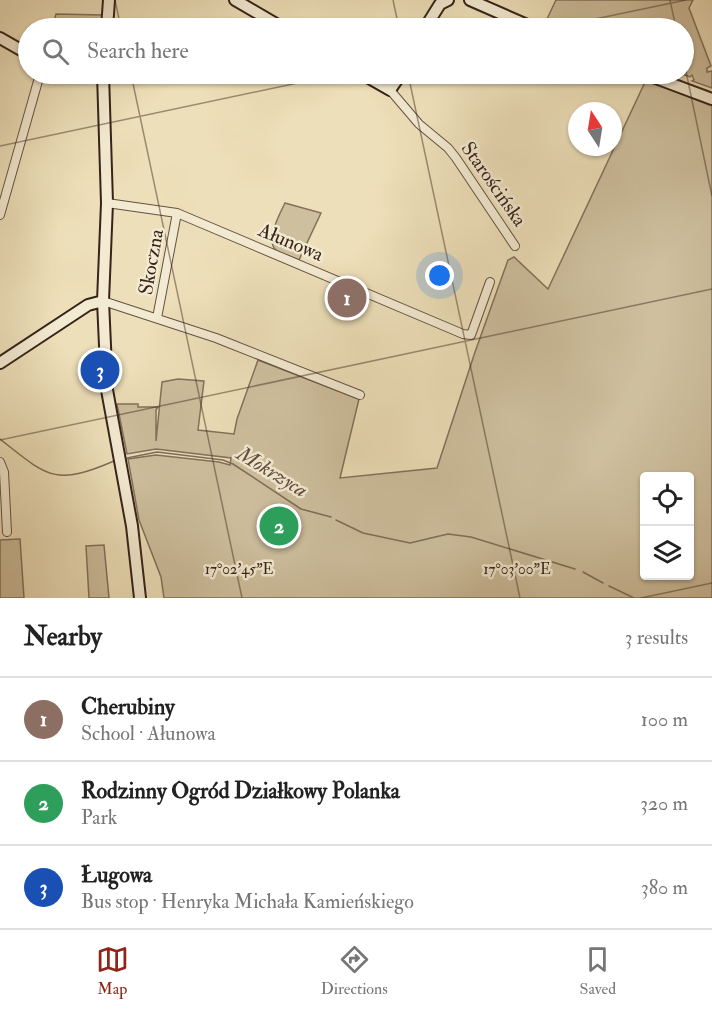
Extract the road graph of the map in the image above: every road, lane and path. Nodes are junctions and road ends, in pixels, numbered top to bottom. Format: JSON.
{"nodes":[{"id":1,"x":109,"y":0,"type":"edge"},
{"id":2,"x":235,"y":0,"type":"edge"},
{"id":3,"x":448,"y":0,"type":"edge"},
{"id":4,"x":470,"y":0,"type":"edge"},
{"id":5,"x":108,"y":18,"type":"edge"},
{"id":6,"x":266,"y":18,"type":"edge"},
{"id":7,"x":431,"y":18,"type":"edge"},
{"id":8,"x":511,"y":18,"type":"edge"},
{"id":9,"x":0,"y":38,"type":"edge"},
{"id":10,"x":18,"y":48,"type":"edge"},
{"id":11,"x":37,"y":84,"type":"edge"},
{"id":12,"x":103,"y":84,"type":"edge"},
{"id":13,"x":380,"y":84,"type":"edge"},
{"id":14,"x":394,"y":84,"type":"edge"},
{"id":15,"x":672,"y":84,"type":"edge"},
{"id":16,"x":390,"y":90,"type":"junction"},
{"id":17,"x":712,"y":99,"type":"edge"},
{"id":18,"x":107,"y":203,"type":"junction"},
{"id":19,"x":177,"y":213,"type":"junction"},
{"id":20,"x":0,"y":215,"type":"edge"},
{"id":21,"x":515,"y":246,"type":"dead end"},
{"id":22,"x":490,"y":282,"type":"dead end"},
{"id":23,"x":103,"y":301,"type":"junction"},
{"id":24,"x":158,"y":318,"type":"junction"},
{"id":25,"x":0,"y":363,"type":"edge"},
{"id":26,"x":360,"y":395,"type":"dead end"},
{"id":27,"x":0,"y":462,"type":"edge"},
{"id":28,"x":7,"y":532,"type":"dead end"},
{"id":29,"x":140,"y":598,"type":"edge"}],
"edges":[{"from":1,"to":5,"type":"street"},
{"from":2,"to":6,"type":"street"},
{"from":3,"to":7,"type":"street"},
{"from":4,"to":8,"type":"street"},
{"from":9,"to":10,"type":"street"},
{"from":11,"to":20,"type":"street"},
{"from":12,"to":18,"type":"street"},
{"from":13,"to":16,"type":"street","name":"Starościńska"},
{"from":14,"to":16,"type":"street"},
{"from":15,"to":17,"type":"street"},
{"from":16,"to":21,"type":"street","name":"Starościńska"},
{"from":18,"to":19,"type":"street","name":"Ałunowa"},
{"from":18,"to":23,"type":"street"},
{"from":19,"to":22,"type":"street","name":"Ałunowa"},
{"from":19,"to":24,"type":"street","name":"Skoczna"},
{"from":23,"to":24,"type":"street"},
{"from":23,"to":25,"type":"street"},
{"from":23,"to":29,"type":"street"},
{"from":24,"to":26,"type":"street"},
{"from":27,"to":28,"type":"street"}]}
